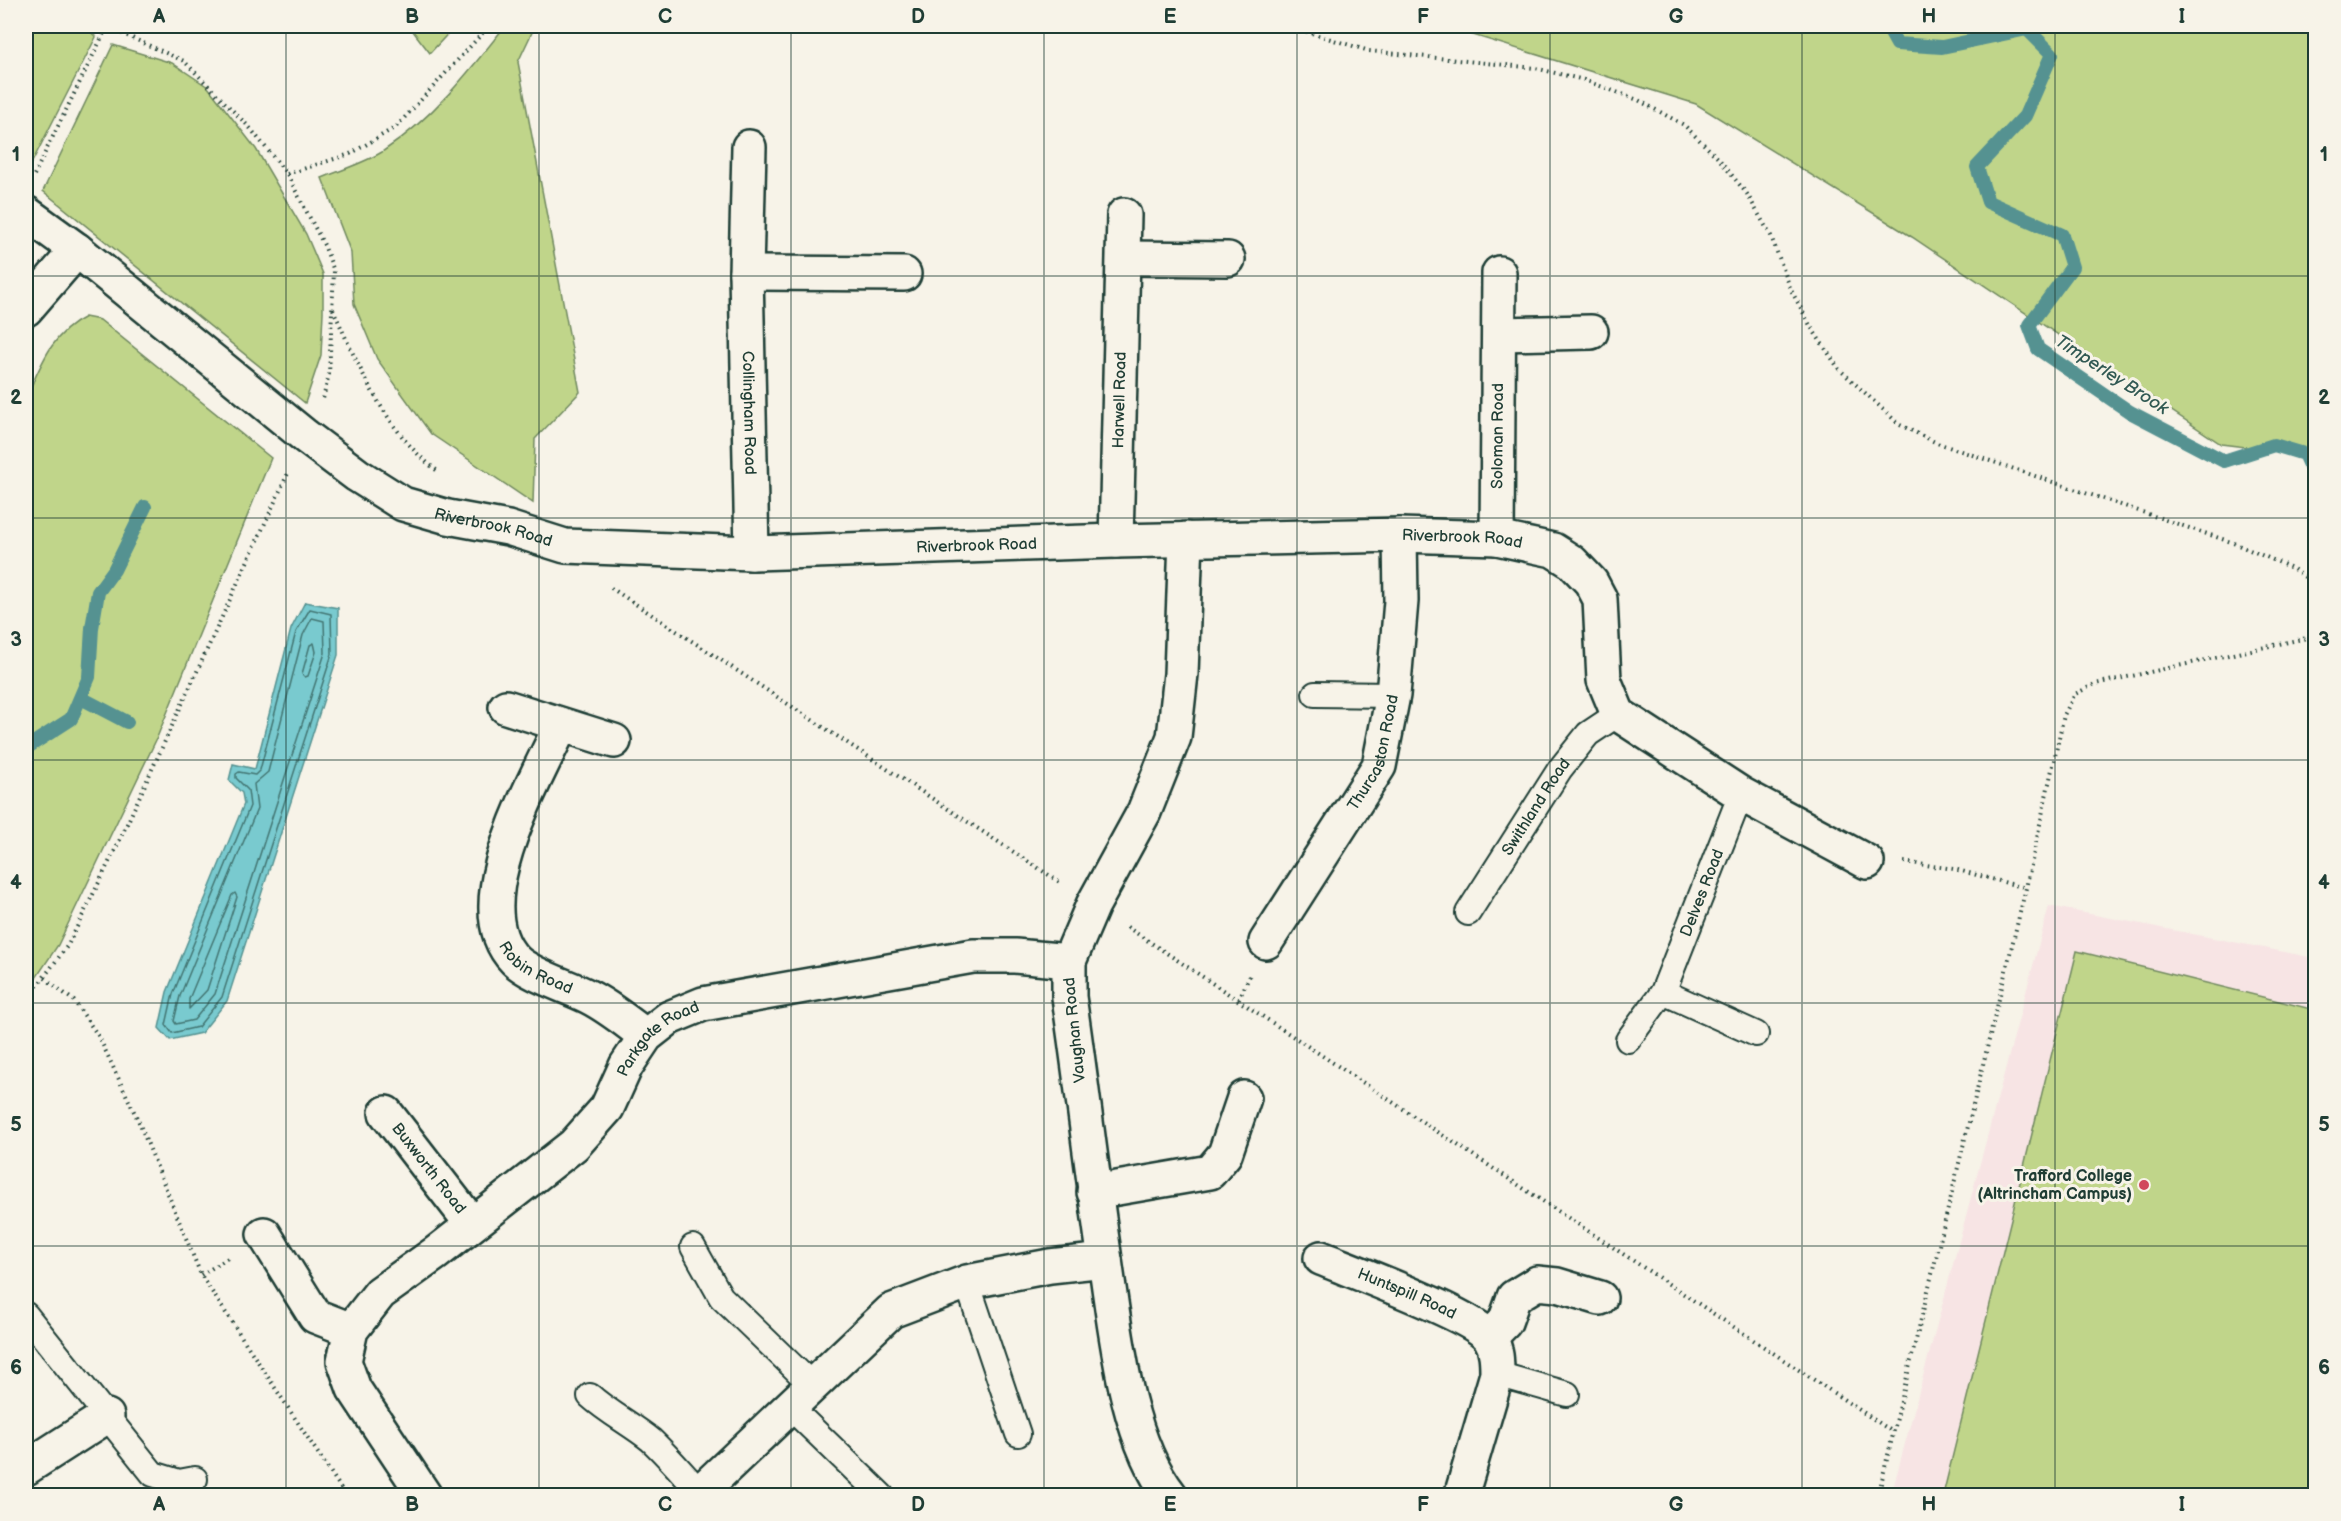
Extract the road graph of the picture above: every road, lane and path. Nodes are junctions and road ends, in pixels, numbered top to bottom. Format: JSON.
{"nodes":[{"id":1,"x":106,"y":26,"type":"edge"},
{"id":2,"x":489,"y":26,"type":"edge"},
{"id":3,"x":1289,"y":26,"type":"edge"},
{"id":4,"x":748,"y":147,"type":"dead end"},
{"id":5,"x":287,"y":174,"type":"junction"},
{"id":6,"x":31,"y":181,"type":"dead end"},
{"id":7,"x":26,"y":213,"type":"edge"},
{"id":8,"x":1124,"y":215,"type":"dead end"},
{"id":9,"x":77,"y":250,"type":"junction"},
{"id":10,"x":1124,"y":258,"type":"junction"},
{"id":11,"x":1228,"y":259,"type":"dead end"},
{"id":12,"x":746,"y":273,"type":"junction"},
{"id":13,"x":1499,"y":273,"type":"dead end"},
{"id":14,"x":904,"y":274,"type":"dead end"},
{"id":15,"x":331,"y":306,"type":"junction"},
{"id":16,"x":26,"y":309,"type":"edge"},
{"id":17,"x":1592,"y":332,"type":"dead end"},
{"id":18,"x":1500,"y":334,"type":"junction"},
{"id":19,"x":305,"y":436,"type":"junction"},
{"id":20,"x":442,"y":474,"type":"dead end"},
{"id":21,"x":1400,"y":535,"type":"junction"},
{"id":22,"x":1497,"y":538,"type":"junction"},
{"id":23,"x":1186,"y":539,"type":"junction"},
{"id":24,"x":1116,"y":541,"type":"junction"},
{"id":25,"x":612,"y":548,"type":"junction"},
{"id":26,"x":752,"y":553,"type":"junction"},
{"id":27,"x":2316,"y":585,"type":"edge"},
{"id":28,"x":2316,"y":636,"type":"edge"},
{"id":29,"x":1315,"y":693,"type":"dead end"},
{"id":30,"x":1393,"y":695,"type":"junction"},
{"id":31,"x":506,"y":707,"type":"dead end"},
{"id":32,"x":1618,"y":714,"type":"junction"},
{"id":33,"x":561,"y":725,"type":"junction"},
{"id":34,"x":614,"y":741,"type":"dead end"},
{"id":35,"x":1741,"y":794,"type":"junction"},
{"id":36,"x":1867,"y":862,"type":"joint"},
{"id":37,"x":2026,"y":888,"type":"junction"},
{"id":38,"x":1093,"y":904,"type":"junction"},
{"id":39,"x":1468,"y":913,"type":"dead end"},
{"id":40,"x":1266,"y":942,"type":"dead end"},
{"id":41,"x":1069,"y":961,"type":"junction"},
{"id":42,"x":45,"y":978,"type":"junction"},
{"id":43,"x":1664,"y":992,"type":"junction"},
{"id":44,"x":26,"y":1001,"type":"edge"},
{"id":45,"x":1756,"y":1034,"type":"dead end"},
{"id":46,"x":646,"y":1036,"type":"junction"},
{"id":47,"x":1628,"y":1040,"type":"dead end"},
{"id":48,"x":1244,"y":1098,"type":"dead end"},
{"id":49,"x":386,"y":1113,"type":"dead end"},
{"id":50,"x":1094,"y":1192,"type":"junction"},
{"id":51,"x":472,"y":1224,"type":"junction"},
{"id":52,"x":264,"y":1234,"type":"dead end"},
{"id":53,"x":693,"y":1247,"type":"dead end"},
{"id":54,"x":1321,"y":1258,"type":"dead end"},
{"id":55,"x":1105,"y":1260,"type":"junction"},
{"id":56,"x":967,"y":1282,"type":"junction"},
{"id":57,"x":1600,"y":1298,"type":"dead end"},
{"id":58,"x":26,"y":1315,"type":"edge"},
{"id":59,"x":351,"y":1330,"type":"junction"},
{"id":60,"x":1490,"y":1337,"type":"junction"},
{"id":61,"x":1497,"y":1374,"type":"junction"},
{"id":62,"x":1567,"y":1394,"type":"dead end"},
{"id":63,"x":590,"y":1396,"type":"dead end"},
{"id":64,"x":800,"y":1396,"type":"junction"},
{"id":65,"x":107,"y":1416,"type":"junction"},
{"id":66,"x":1893,"y":1432,"type":"junction"},
{"id":67,"x":1018,"y":1434,"type":"dead end"},
{"id":68,"x":26,"y":1468,"type":"edge"},
{"id":69,"x":195,"y":1479,"type":"dead end"},
{"id":70,"x":698,"y":1494,"type":"edge"},
{"id":71,"x":346,"y":1496,"type":"edge"},
{"id":72,"x":425,"y":1496,"type":"edge"},
{"id":73,"x":882,"y":1496,"type":"edge"},
{"id":74,"x":1171,"y":1496,"type":"edge"},
{"id":75,"x":1461,"y":1496,"type":"edge"},
{"id":76,"x":1878,"y":1496,"type":"edge"}],
"edges":[{"from":1,"to":5,"type":"path"},
{"from":1,"to":6,"type":"path"},
{"from":2,"to":5,"type":"path"},
{"from":3,"to":27,"type":"path"},
{"from":4,"to":12,"type":"street","name":"Collingham Road"},
{"from":5,"to":15,"type":"path"},
{"from":7,"to":9,"type":"street","name":"Riverbrook Road"},
{"from":8,"to":10,"type":"street","name":"Harwell Road"},
{"from":9,"to":16,"type":"street"},
{"from":9,"to":19,"type":"street","name":"Riverbrook Road"},
{"from":10,"to":11,"type":"street"},
{"from":10,"to":24,"type":"street","name":"Harwell Road"},
{"from":12,"to":14,"type":"street"},
{"from":12,"to":26,"type":"street","name":"Collingham Road"},
{"from":13,"to":18,"type":"street","name":"Soloman Road"},
{"from":15,"to":19,"type":"path"},
{"from":15,"to":20,"type":"path"},
{"from":17,"to":18,"type":"street"},
{"from":18,"to":22,"type":"street","name":"Soloman Road"},
{"from":19,"to":25,"type":"street","name":"Riverbrook Road"},
{"from":19,"to":42,"type":"path"},
{"from":21,"to":22,"type":"street","name":"Riverbrook Road"},
{"from":21,"to":23,"type":"street","name":"Riverbrook Road"},
{"from":21,"to":30,"type":"street","name":"Thurcaston Road"},
{"from":22,"to":32,"type":"street","name":"Riverbrook Road"},
{"from":23,"to":24,"type":"street","name":"Riverbrook Road"},
{"from":23,"to":38,"type":"street","name":"Vaughan Road"},
{"from":24,"to":26,"type":"street","name":"Riverbrook Road"},
{"from":25,"to":26,"type":"street","name":"Riverbrook Road"},
{"from":25,"to":38,"type":"path"},
{"from":28,"to":37,"type":"path"},
{"from":29,"to":30,"type":"lane"},
{"from":30,"to":40,"type":"street","name":"Thurcaston Road"},
{"from":31,"to":33,"type":"street"},
{"from":32,"to":35,"type":"street"},
{"from":32,"to":39,"type":"lane","name":"Swithland Road"},
{"from":33,"to":34,"type":"street"},
{"from":33,"to":46,"type":"street","name":"Robin Road"},
{"from":35,"to":36,"type":"street"},
{"from":35,"to":43,"type":"lane","name":"Delves Road"},
{"from":36,"to":37,"type":"path"},
{"from":37,"to":66,"type":"path"},
{"from":38,"to":41,"type":"street","name":"Vaughan Road"},
{"from":38,"to":66,"type":"path"},
{"from":41,"to":46,"type":"street","name":"Parkgate Road"},
{"from":41,"to":50,"type":"street","name":"Vaughan Road"},
{"from":42,"to":44,"type":"path"},
{"from":42,"to":71,"type":"path"},
{"from":43,"to":45,"type":"lane"},
{"from":43,"to":47,"type":"lane","name":"Delves Road"},
{"from":46,"to":51,"type":"street","name":"Parkgate Road"},
{"from":48,"to":50,"type":"street"},
{"from":49,"to":51,"type":"street","name":"Buxworth Road"},
{"from":50,"to":55,"type":"street","name":"Vaughan Road"},
{"from":51,"to":59,"type":"street","name":"Parkgate Road"},
{"from":52,"to":59,"type":"street"},
{"from":53,"to":64,"type":"lane"},
{"from":54,"to":60,"type":"street","name":"Huntspill Road"},
{"from":55,"to":56,"type":"street"},
{"from":55,"to":74,"type":"street","name":"Vaughan Road"},
{"from":56,"to":64,"type":"street"},
{"from":56,"to":67,"type":"lane"},
{"from":57,"to":60,"type":"street"},
{"from":58,"to":65,"type":"lane"},
{"from":59,"to":72,"type":"street","name":"Parkgate Road"},
{"from":60,"to":61,"type":"street"},
{"from":61,"to":62,"type":"lane"},
{"from":61,"to":75,"type":"street"},
{"from":63,"to":70,"type":"lane"},
{"from":64,"to":70,"type":"street"},
{"from":64,"to":73,"type":"lane"},
{"from":65,"to":68,"type":"street"},
{"from":65,"to":69,"type":"lane"},
{"from":66,"to":76,"type":"path"}]}
